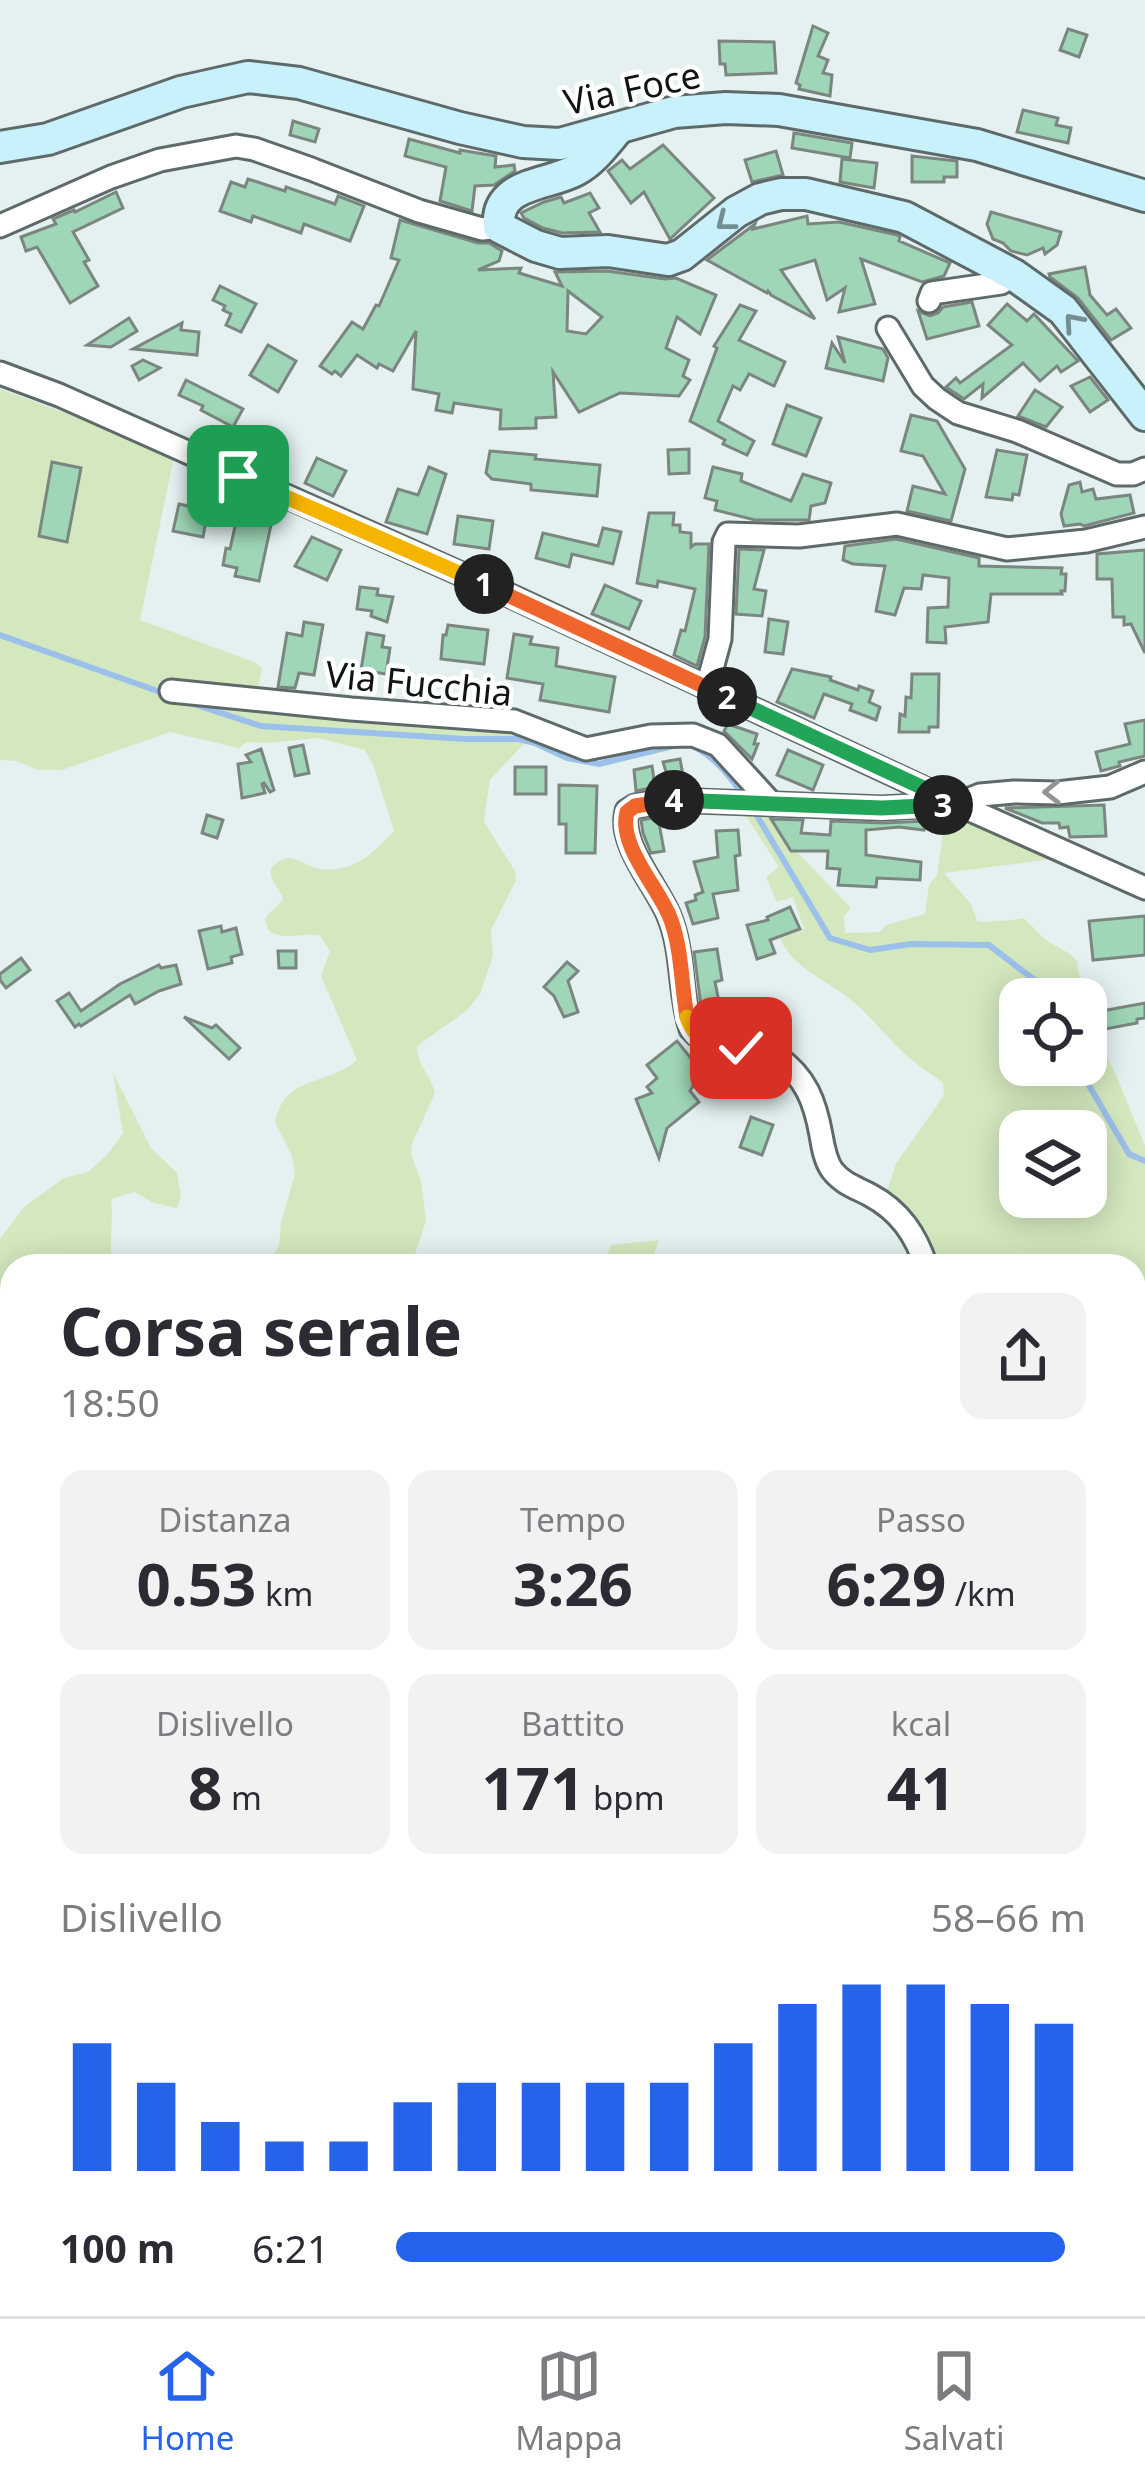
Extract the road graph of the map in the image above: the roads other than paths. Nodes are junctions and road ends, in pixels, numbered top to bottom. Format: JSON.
{"nodes":[{"id":1,"x":617,"y":130,"type":"junction"},
{"id":2,"x":0,"y":147,"type":"edge"},
{"id":3,"x":1145,"y":196,"type":"edge"},
{"id":4,"x":0,"y":226,"type":"edge"},
{"id":5,"x":500,"y":227,"type":"junction"},
{"id":6,"x":1014,"y":274,"type":"junction"},
{"id":7,"x":929,"y":301,"type":"dead end"},
{"id":8,"x":888,"y":328,"type":"dead end"},
{"id":9,"x":0,"y":373,"type":"edge"},
{"id":10,"x":1145,"y":415,"type":"edge"},
{"id":11,"x":1145,"y":469,"type":"edge"},
{"id":12,"x":1145,"y":527,"type":"edge"},
{"id":13,"x":706,"y":687,"type":"junction"},
{"id":14,"x":171,"y":692,"type":"dead end"},
{"id":15,"x":1145,"y":772,"type":"edge"},
{"id":16,"x":769,"y":804,"type":"junction"},
{"id":17,"x":958,"y":804,"type":"junction"},
{"id":18,"x":1145,"y":888,"type":"edge"},
{"id":19,"x":922,"y":1254,"type":"edge"}],
"edges":[{"from":1,"to":2,"type":"main road","name":"Via Foce"},
{"from":1,"to":3,"type":"main road","name":"Via Foce"},
{"from":1,"to":5,"type":"main road"},
{"from":4,"to":5,"type":"street"},
{"from":6,"to":5,"type":"main road","one_way":true},
{"from":6,"to":7,"type":"street"},
{"from":10,"to":6,"type":"main road","one_way":true},
{"from":8,"to":11,"type":"street"},
{"from":9,"to":13,"type":"street"},
{"from":12,"to":13,"type":"street"},
{"from":13,"to":17,"type":"street"},
{"from":14,"to":16,"type":"street","name":"Via Fucchia"},
{"from":15,"to":17,"type":"street","one_way":true},
{"from":16,"to":17,"type":"street"},
{"from":16,"to":19,"type":"street"},
{"from":17,"to":18,"type":"street"}]}
